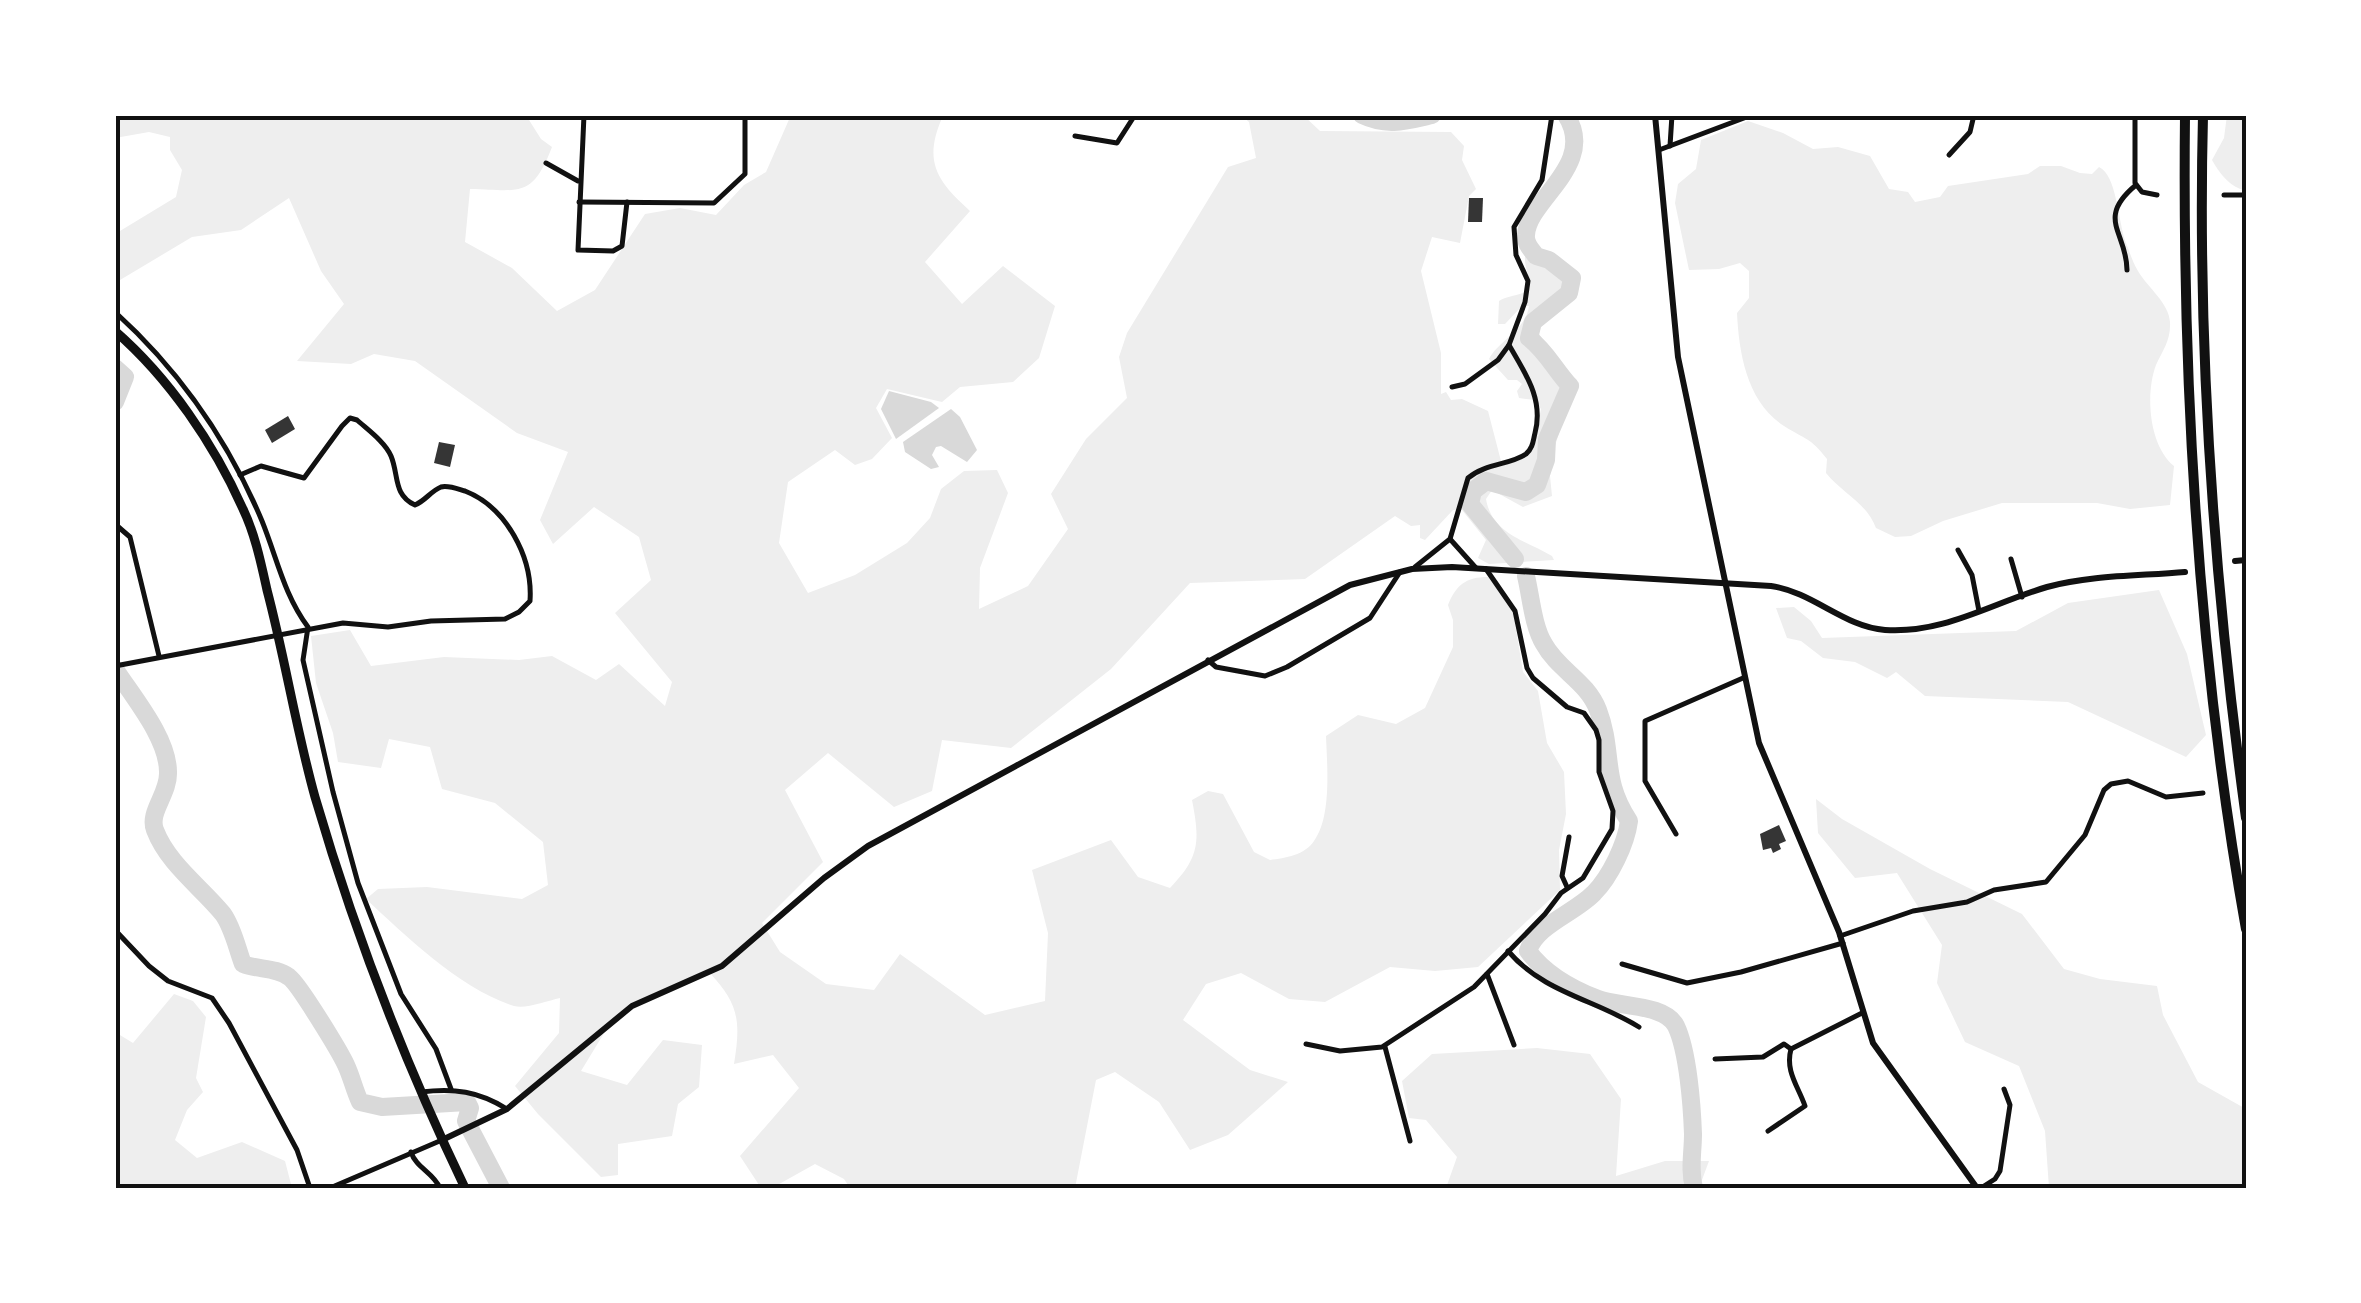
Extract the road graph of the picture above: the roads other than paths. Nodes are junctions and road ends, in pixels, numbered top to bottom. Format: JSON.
{"nodes":[{"id":1,"x":584,"y":115,"type":"edge"},
{"id":2,"x":745,"y":115,"type":"edge"},
{"id":3,"x":1135,"y":115,"type":"edge"},
{"id":4,"x":1552,"y":115,"type":"edge"},
{"id":5,"x":1654,"y":115,"type":"edge"},
{"id":6,"x":1672,"y":115,"type":"edge"},
{"id":7,"x":1752,"y":115,"type":"edge"},
{"id":8,"x":1974,"y":115,"type":"edge"},
{"id":9,"x":2135,"y":115,"type":"edge"},
{"id":10,"x":2186,"y":115,"type":"edge"},
{"id":11,"x":2203,"y":115,"type":"edge"},
{"id":12,"x":1074,"y":136,"type":"dead end"},
{"id":13,"x":1670,"y":146,"type":"junction"},
{"id":14,"x":1659,"y":150,"type":"junction"},
{"id":15,"x":1949,"y":155,"type":"dead end"},
{"id":16,"x":546,"y":162,"type":"dead end"},
{"id":17,"x":580,"y":182,"type":"junction"},
{"id":18,"x":2136,"y":185,"type":"junction"},
{"id":19,"x":2246,"y":194,"type":"edge"},
{"id":20,"x":2157,"y":195,"type":"dead end"},
{"id":21,"x":2224,"y":195,"type":"dead end"},
{"id":22,"x":580,"y":202,"type":"junction"},
{"id":23,"x":627,"y":202,"type":"junction"},
{"id":24,"x":2127,"y":270,"type":"dead end"},
{"id":25,"x":115,"y":312,"type":"edge"},
{"id":26,"x":115,"y":332,"type":"edge"},
{"id":27,"x":1509,"y":345,"type":"junction"},
{"id":28,"x":1452,"y":387,"type":"dead end"},
{"id":29,"x":240,"y":475,"type":"junction"},
{"id":30,"x":115,"y":524,"type":"edge"},
{"id":31,"x":1450,"y":538,"type":"junction"},
{"id":32,"x":1958,"y":550,"type":"dead end"},
{"id":33,"x":2011,"y":559,"type":"dead end"},
{"id":34,"x":2246,"y":560,"type":"edge"},
{"id":35,"x":2235,"y":561,"type":"dead end"},
{"id":36,"x":1481,"y":568,"type":"junction"},
{"id":37,"x":1412,"y":569,"type":"junction"},
{"id":38,"x":1400,"y":572,"type":"junction"},
{"id":39,"x":2186,"y":572,"type":"dead end"},
{"id":40,"x":1724,"y":585,"type":"junction"},
{"id":41,"x":2022,"y":596,"type":"junction"},
{"id":42,"x":1980,"y":614,"type":"junction"},
{"id":43,"x":308,"y":627,"type":"junction"},
{"id":44,"x":278,"y":634,"type":"junction"},
{"id":45,"x":159,"y":656,"type":"junction"},
{"id":46,"x":1208,"y":660,"type":"junction"},
{"id":47,"x":116,"y":666,"type":"edge"},
{"id":48,"x":1743,"y":678,"type":"junction"},
{"id":49,"x":2203,"y":793,"type":"dead end"},
{"id":50,"x":2246,"y":818,"type":"edge"},
{"id":51,"x":1676,"y":834,"type":"dead end"},
{"id":52,"x":1569,"y":837,"type":"dead end"},
{"id":53,"x":1568,"y":887,"type":"junction"},
{"id":54,"x":115,"y":930,"type":"edge"},
{"id":55,"x":2246,"y":930,"type":"edge"},
{"id":56,"x":1842,"y":939,"type":"junction"},
{"id":57,"x":1508,"y":951,"type":"junction"},
{"id":58,"x":1622,"y":964,"type":"dead end"},
{"id":59,"x":1487,"y":974,"type":"junction"},
{"id":60,"x":1862,"y":1013,"type":"junction"},
{"id":61,"x":1639,"y":1027,"type":"dead end"},
{"id":62,"x":1306,"y":1044,"type":"dead end"},
{"id":63,"x":1514,"y":1045,"type":"dead end"},
{"id":64,"x":1385,"y":1046,"type":"junction"},
{"id":65,"x":1791,"y":1049,"type":"junction"},
{"id":66,"x":1715,"y":1060,"type":"dead end"},
{"id":67,"x":451,"y":1088,"type":"junction"},
{"id":68,"x":2004,"y":1090,"type":"dead end"},
{"id":69,"x":421,"y":1092,"type":"junction"},
{"id":70,"x":507,"y":1109,"type":"junction"},
{"id":71,"x":1768,"y":1132,"type":"dead end"},
{"id":72,"x":442,"y":1140,"type":"junction"},
{"id":73,"x":1410,"y":1140,"type":"dead end"},
{"id":74,"x":411,"y":1152,"type":"junction"},
{"id":75,"x":310,"y":1188,"type":"edge"},
{"id":76,"x":330,"y":1188,"type":"edge"},
{"id":77,"x":440,"y":1188,"type":"edge"},
{"id":78,"x":465,"y":1188,"type":"edge"},
{"id":79,"x":1979,"y":1188,"type":"edge"}],
"edges":[{"from":1,"to":17,"type":"street"},
{"from":2,"to":23,"type":"street"},
{"from":3,"to":12,"type":"street"},
{"from":4,"to":27,"type":"street"},
{"from":5,"to":14,"type":"street"},
{"from":6,"to":13,"type":"street"},
{"from":7,"to":13,"type":"street"},
{"from":8,"to":15,"type":"street"},
{"from":9,"to":18,"type":"street"},
{"from":10,"to":55,"type":"highway"},
{"from":11,"to":50,"type":"highway"},
{"from":13,"to":14,"type":"street"},
{"from":14,"to":40,"type":"street"},
{"from":16,"to":17,"type":"street"},
{"from":17,"to":22,"type":"street"},
{"from":18,"to":20,"type":"street"},
{"from":18,"to":24,"type":"street"},
{"from":19,"to":21,"type":"street"},
{"from":22,"to":23,"type":"street"},
{"from":22,"to":23,"type":"street"},
{"from":25,"to":29,"type":"street"},
{"from":26,"to":44,"type":"highway"},
{"from":27,"to":28,"type":"street"},
{"from":27,"to":31,"type":"street"},
{"from":29,"to":43,"type":"street"},
{"from":29,"to":43,"type":"street"},
{"from":30,"to":45,"type":"street"},
{"from":31,"to":36,"type":"street"},
{"from":31,"to":37,"type":"street"},
{"from":32,"to":42,"type":"street"},
{"from":33,"to":41,"type":"street"},
{"from":34,"to":35,"type":"street"},
{"from":36,"to":37,"type":"street"},
{"from":36,"to":40,"type":"street"},
{"from":36,"to":53,"type":"street"},
{"from":37,"to":38,"type":"street"},
{"from":38,"to":46,"type":"street"},
{"from":38,"to":46,"type":"street"},
{"from":39,"to":41,"type":"street"},
{"from":40,"to":42,"type":"street"},
{"from":40,"to":48,"type":"street"},
{"from":41,"to":42,"type":"street"},
{"from":43,"to":44,"type":"street"},
{"from":43,"to":67,"type":"street"},
{"from":44,"to":45,"type":"street"},
{"from":44,"to":69,"type":"highway"},
{"from":45,"to":47,"type":"street"},
{"from":46,"to":70,"type":"street"},
{"from":48,"to":51,"type":"street"},
{"from":48,"to":56,"type":"street"},
{"from":49,"to":56,"type":"street"},
{"from":52,"to":53,"type":"street"},
{"from":53,"to":57,"type":"street"},
{"from":54,"to":75,"type":"street"},
{"from":56,"to":58,"type":"street"},
{"from":56,"to":60,"type":"street"},
{"from":57,"to":59,"type":"street"},
{"from":57,"to":61,"type":"street"},
{"from":59,"to":63,"type":"street"},
{"from":59,"to":64,"type":"street"},
{"from":60,"to":65,"type":"street"},
{"from":60,"to":79,"type":"street"},
{"from":62,"to":64,"type":"street"},
{"from":64,"to":73,"type":"street"},
{"from":65,"to":66,"type":"street"},
{"from":65,"to":71,"type":"street"},
{"from":67,"to":69,"type":"street"},
{"from":67,"to":70,"type":"street"},
{"from":68,"to":79,"type":"street"},
{"from":69,"to":72,"type":"highway"},
{"from":70,"to":72,"type":"street"},
{"from":72,"to":74,"type":"street"},
{"from":72,"to":78,"type":"highway"},
{"from":74,"to":76,"type":"street"},
{"from":74,"to":77,"type":"street"}]}
